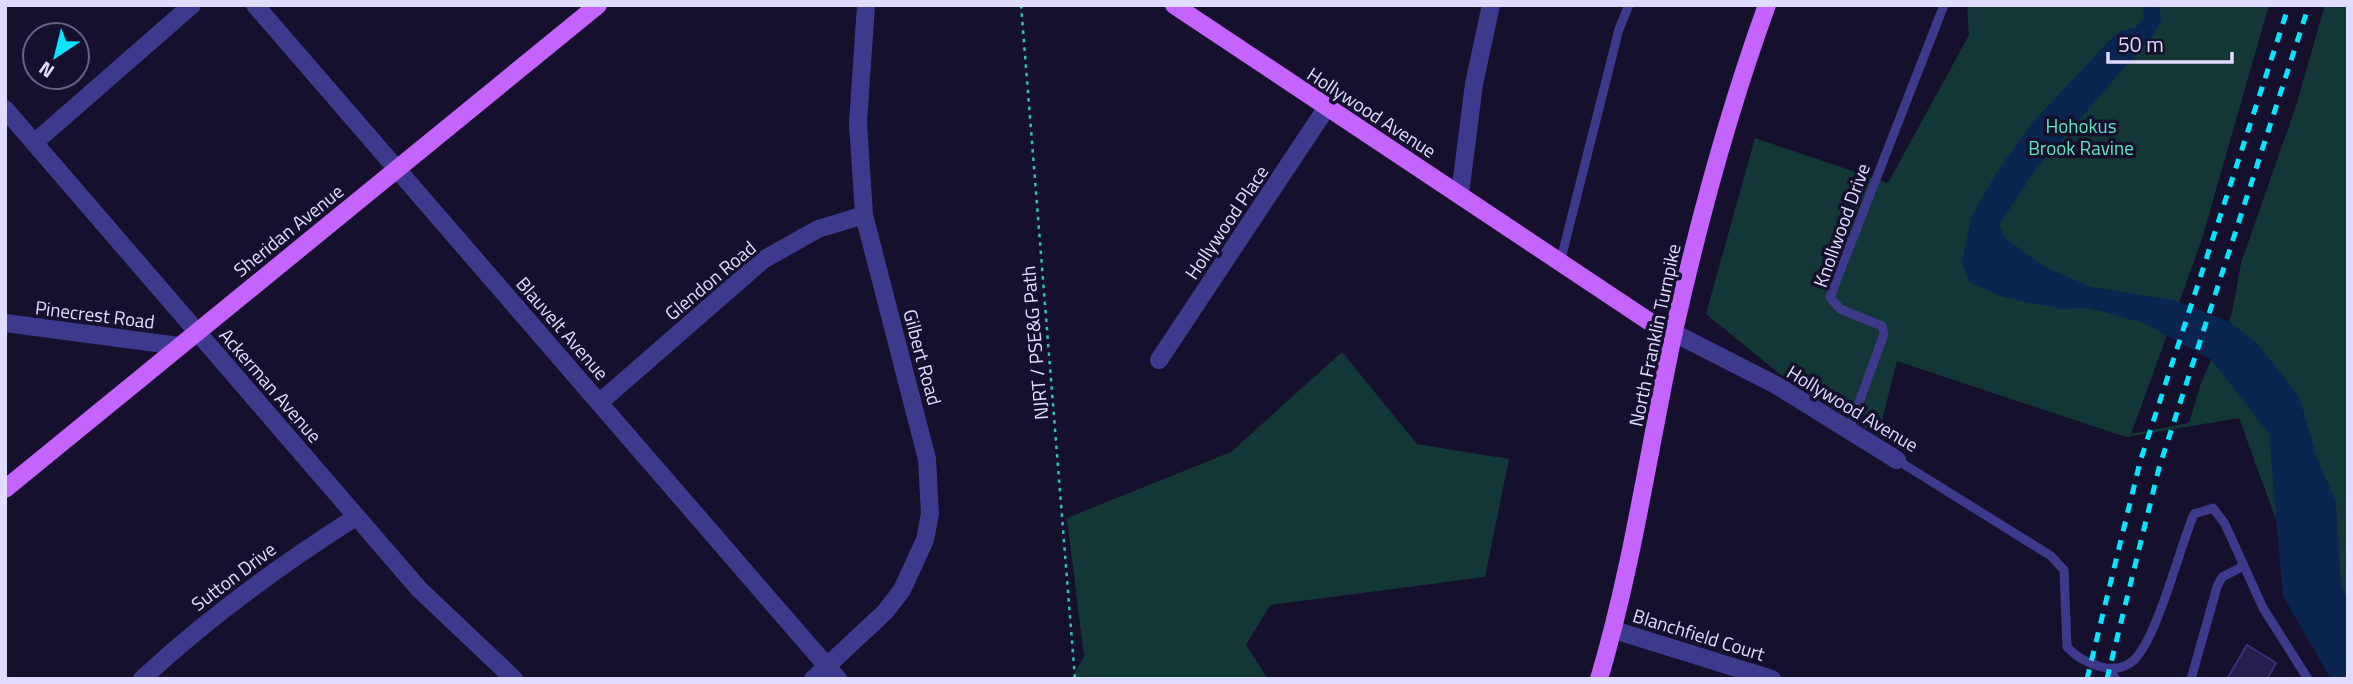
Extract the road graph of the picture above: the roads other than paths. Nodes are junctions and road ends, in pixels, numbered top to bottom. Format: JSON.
{"nodes":[{"id":1,"x":192,"y":5,"type":"edge"},
{"id":2,"x":255,"y":5,"type":"edge"},
{"id":3,"x":598,"y":5,"type":"edge"},
{"id":4,"x":866,"y":5,"type":"edge"},
{"id":5,"x":1174,"y":5,"type":"edge"},
{"id":6,"x":1491,"y":5,"type":"edge"},
{"id":7,"x":1629,"y":5,"type":"edge"},
{"id":8,"x":1767,"y":5,"type":"edge"},
{"id":9,"x":1944,"y":5,"type":"edge"},
{"id":10,"x":1195,"y":11,"type":"edge"},
{"id":11,"x":1327,"y":107,"type":"junction"},
{"id":12,"x":5,"y":109,"type":"edge"},
{"id":13,"x":34,"y":143,"type":"junction"},
{"id":14,"x":397,"y":169,"type":"junction"},
{"id":15,"x":1460,"y":194,"type":"junction"},
{"id":16,"x":864,"y":215,"type":"junction"},
{"id":17,"x":1560,"y":263,"type":"junction"},
{"id":18,"x":5,"y":323,"type":"edge"},
{"id":19,"x":197,"y":331,"type":"junction"},
{"id":20,"x":1674,"y":333,"type":"junction"},
{"id":21,"x":179,"y":346,"type":"junction"},
{"id":22,"x":1159,"y":360,"type":"dead end"},
{"id":23,"x":599,"y":403,"type":"junction"},
{"id":24,"x":1849,"y":430,"type":"junction"},
{"id":25,"x":1897,"y":460,"type":"joint"},
{"id":26,"x":5,"y":489,"type":"edge"},
{"id":27,"x":356,"y":517,"type":"junction"},
{"id":28,"x":2244,"y":566,"type":"junction"},
{"id":29,"x":1614,"y":630,"type":"junction"},
{"id":30,"x":2109,"y":669,"type":"junction"},
{"id":31,"x":833,"y":672,"type":"edge"},
{"id":32,"x":142,"y":679,"type":"edge"},
{"id":33,"x":514,"y":679,"type":"edge"},
{"id":34,"x":813,"y":679,"type":"edge"},
{"id":35,"x":1599,"y":679,"type":"edge"},
{"id":36,"x":1772,"y":679,"type":"edge"},
{"id":37,"x":2116,"y":679,"type":"edge"},
{"id":38,"x":2191,"y":679,"type":"edge"},
{"id":39,"x":2308,"y":679,"type":"edge"}],
"edges":[{"from":1,"to":13,"type":"street"},
{"from":2,"to":14,"type":"street","name":"Blauvelt Avenue"},
{"from":3,"to":14,"type":"main road","name":"Sheridan Avenue"},
{"from":4,"to":16,"type":"street","name":"Gilbert Road"},
{"from":5,"to":10,"type":"main road","name":"Hollywood Avenue"},
{"from":6,"to":15,"type":"street"},
{"from":7,"to":17,"type":"lane"},
{"from":8,"to":20,"type":"main road","name":"North Franklin Turnpike"},
{"from":9,"to":24,"type":"lane","name":"Knollwood Drive"},
{"from":10,"to":11,"type":"main road","name":"Hollywood Avenue"},
{"from":11,"to":15,"type":"main road","name":"Hollywood Avenue"},
{"from":11,"to":22,"type":"street","name":"Hollywood Place"},
{"from":12,"to":13,"type":"street","name":"Ackerman Avenue"},
{"from":13,"to":19,"type":"street","name":"Ackerman Avenue"},
{"from":14,"to":19,"type":"main road","name":"Sheridan Avenue"},
{"from":14,"to":23,"type":"street","name":"Blauvelt Avenue"},
{"from":15,"to":17,"type":"main road","name":"Hollywood Avenue"},
{"from":16,"to":23,"type":"street","name":"Glendon Road"},
{"from":16,"to":31,"type":"street","name":"Gilbert Road"},
{"from":17,"to":20,"type":"main road","name":"Hollywood Avenue"},
{"from":18,"to":21,"type":"street","name":"Pinecrest Road"},
{"from":19,"to":21,"type":"main road","name":"Sheridan Avenue"},
{"from":19,"to":27,"type":"street","name":"Ackerman Avenue"},
{"from":20,"to":24,"type":"street","name":"Hollywood Avenue"},
{"from":20,"to":29,"type":"main road","name":"North Franklin Turnpike"},
{"from":21,"to":26,"type":"main road","name":"Sheridan Avenue"},
{"from":23,"to":31,"type":"street","name":"Blauvelt Avenue"},
{"from":24,"to":25,"type":"street","name":"Hollywood Avenue"},
{"from":25,"to":30,"type":"lane","name":"Hollywood Avenue"},
{"from":27,"to":32,"type":"street","name":"Sutton Drive"},
{"from":27,"to":33,"type":"street","name":"Ackerman Avenue"},
{"from":28,"to":30,"type":"lane"},
{"from":28,"to":38,"type":"lane"},
{"from":28,"to":39,"type":"lane"},
{"from":29,"to":35,"type":"main road","name":"North Franklin Turnpike"},
{"from":29,"to":36,"type":"street","name":"Blanchfield Court"},
{"from":30,"to":37,"type":"lane"},
{"from":31,"to":34,"type":"street","name":"Gilbert Road"}]}
